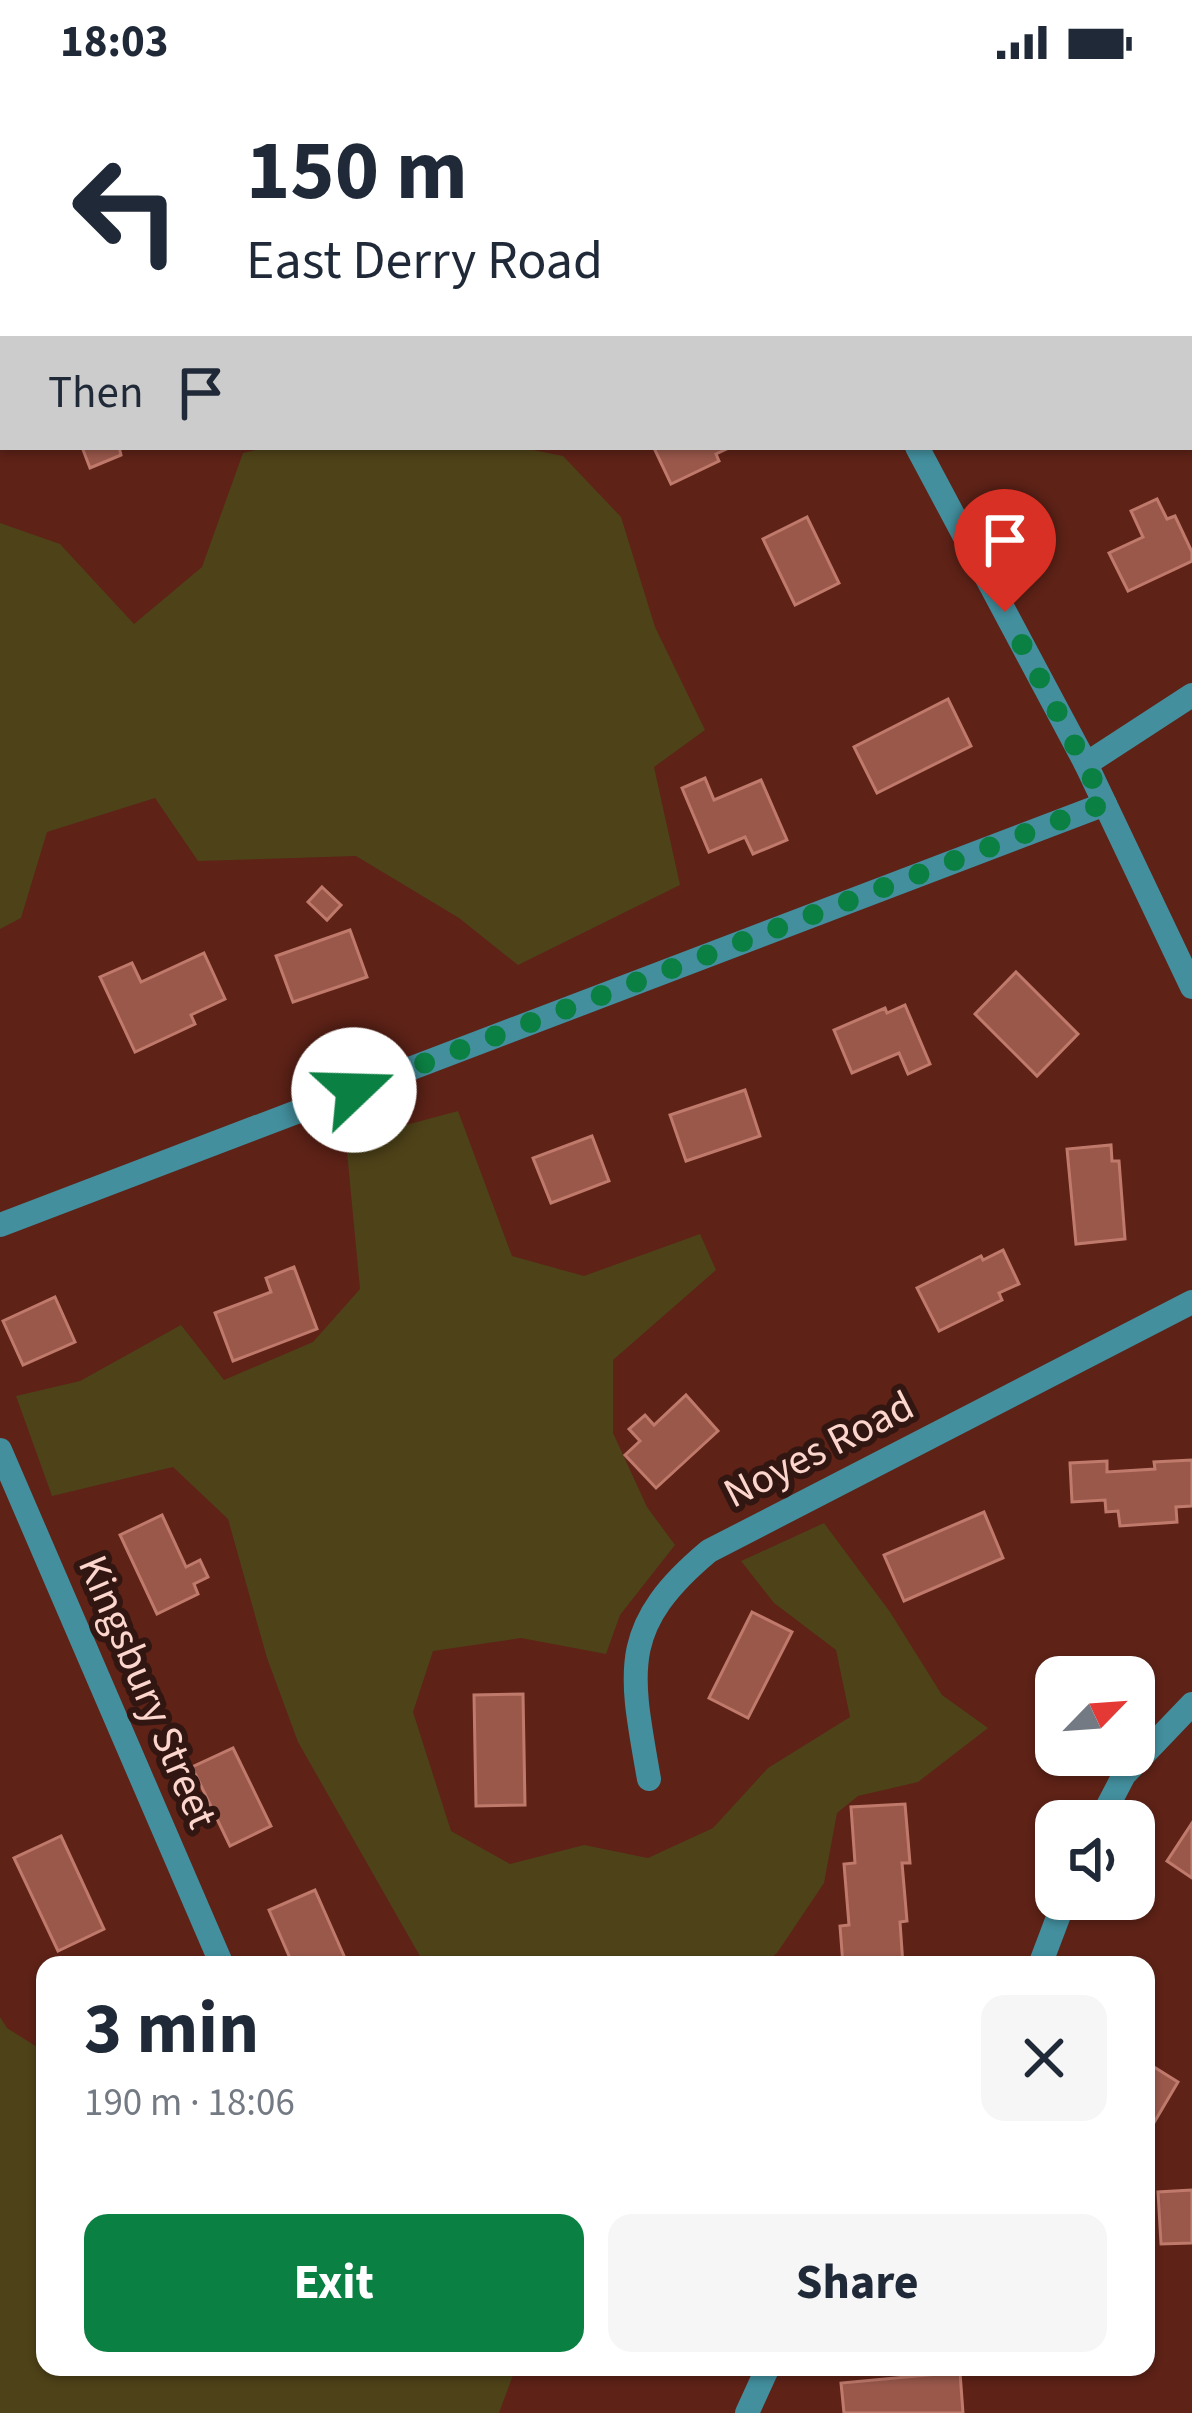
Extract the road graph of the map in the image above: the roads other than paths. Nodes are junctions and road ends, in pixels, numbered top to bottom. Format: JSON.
{"nodes":[{"id":1,"x":919,"y":450,"type":"edge"},
{"id":2,"x":1192,"y":695,"type":"edge"},
{"id":3,"x":1086,"y":764,"type":"junction"},
{"id":4,"x":1105,"y":803,"type":"junction"},
{"id":5,"x":1192,"y":987,"type":"edge"},
{"id":6,"x":0,"y":1226,"type":"edge"},
{"id":7,"x":1192,"y":1302,"type":"edge"},
{"id":8,"x":0,"y":1450,"type":"edge"},
{"id":9,"x":1192,"y":1704,"type":"edge"},
{"id":10,"x":649,"y":1779,"type":"dead end"},
{"id":11,"x":1111,"y":1800,"type":"edge"},
{"id":12,"x":1057,"y":1920,"type":"edge"},
{"id":13,"x":218,"y":1956,"type":"edge"},
{"id":14,"x":1043,"y":1956,"type":"edge"},
{"id":15,"x":764,"y":2376,"type":"edge"},
{"id":16,"x":747,"y":2413,"type":"edge"}],
"edges":[{"from":1,"to":3,"type":"street"},
{"from":2,"to":3,"type":"street"},
{"from":3,"to":4,"type":"street"},
{"from":4,"to":5,"type":"street"},
{"from":4,"to":6,"type":"street"},
{"from":7,"to":10,"type":"street","name":"Noyes Road"},
{"from":8,"to":13,"type":"street","name":"Kingsbury Street"},
{"from":9,"to":11,"type":"street"},
{"from":12,"to":14,"type":"street"},
{"from":15,"to":16,"type":"street"}]}
